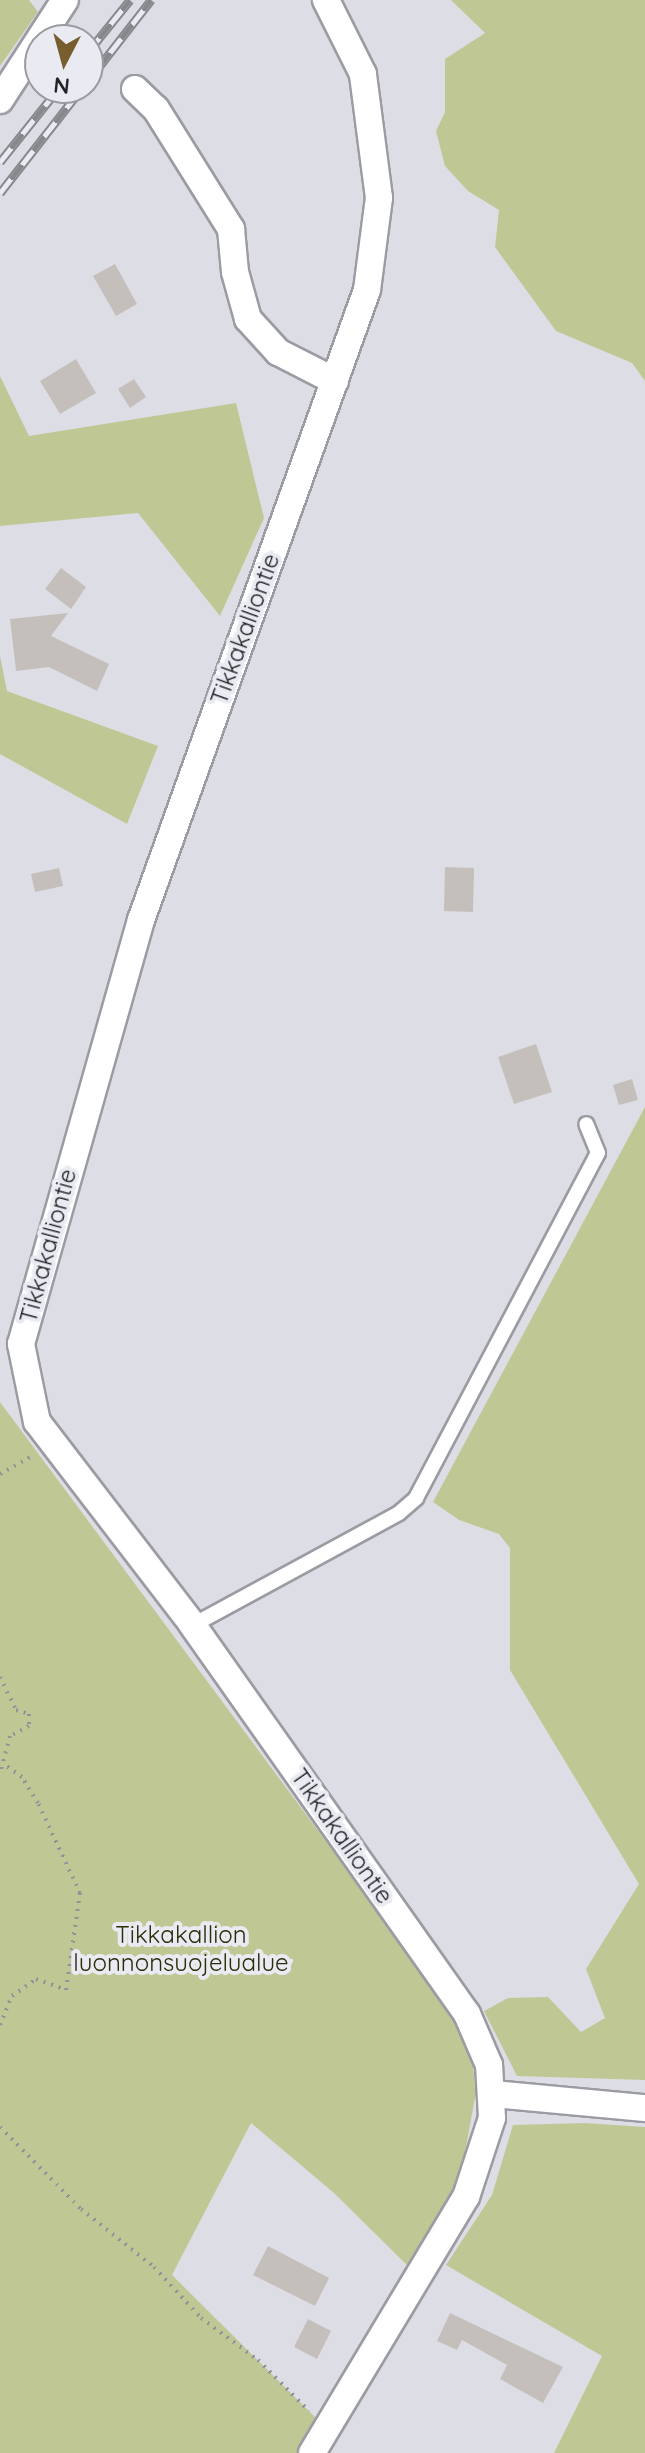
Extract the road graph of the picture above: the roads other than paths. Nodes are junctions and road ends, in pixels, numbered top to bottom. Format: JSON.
{"nodes":[{"id":1,"x":326,"y":0,"type":"edge"},
{"id":2,"x":60,"y":2,"type":"edge"},
{"id":3,"x":135,"y":89,"type":"dead end"},
{"id":4,"x":0,"y":100,"type":"edge"},
{"id":5,"x":335,"y":381,"type":"junction"},
{"id":6,"x":586,"y":1124,"type":"dead end"},
{"id":7,"x":193,"y":1625,"type":"junction"},
{"id":8,"x":493,"y":2094,"type":"junction"},
{"id":9,"x":645,"y":2108,"type":"edge"},
{"id":10,"x":312,"y":2453,"type":"edge"}],
"edges":[{"from":1,"to":5,"type":"street","name":"Tikkakalliontie"},
{"from":2,"to":4,"type":"street"},
{"from":3,"to":5,"type":"street"},
{"from":5,"to":7,"type":"street","name":"Tikkakalliontie"},
{"from":6,"to":7,"type":"lane"},
{"from":7,"to":8,"type":"street","name":"Tikkakalliontie"},
{"from":8,"to":9,"type":"street"},
{"from":8,"to":10,"type":"street","name":"Tikkakalliontie"}]}
